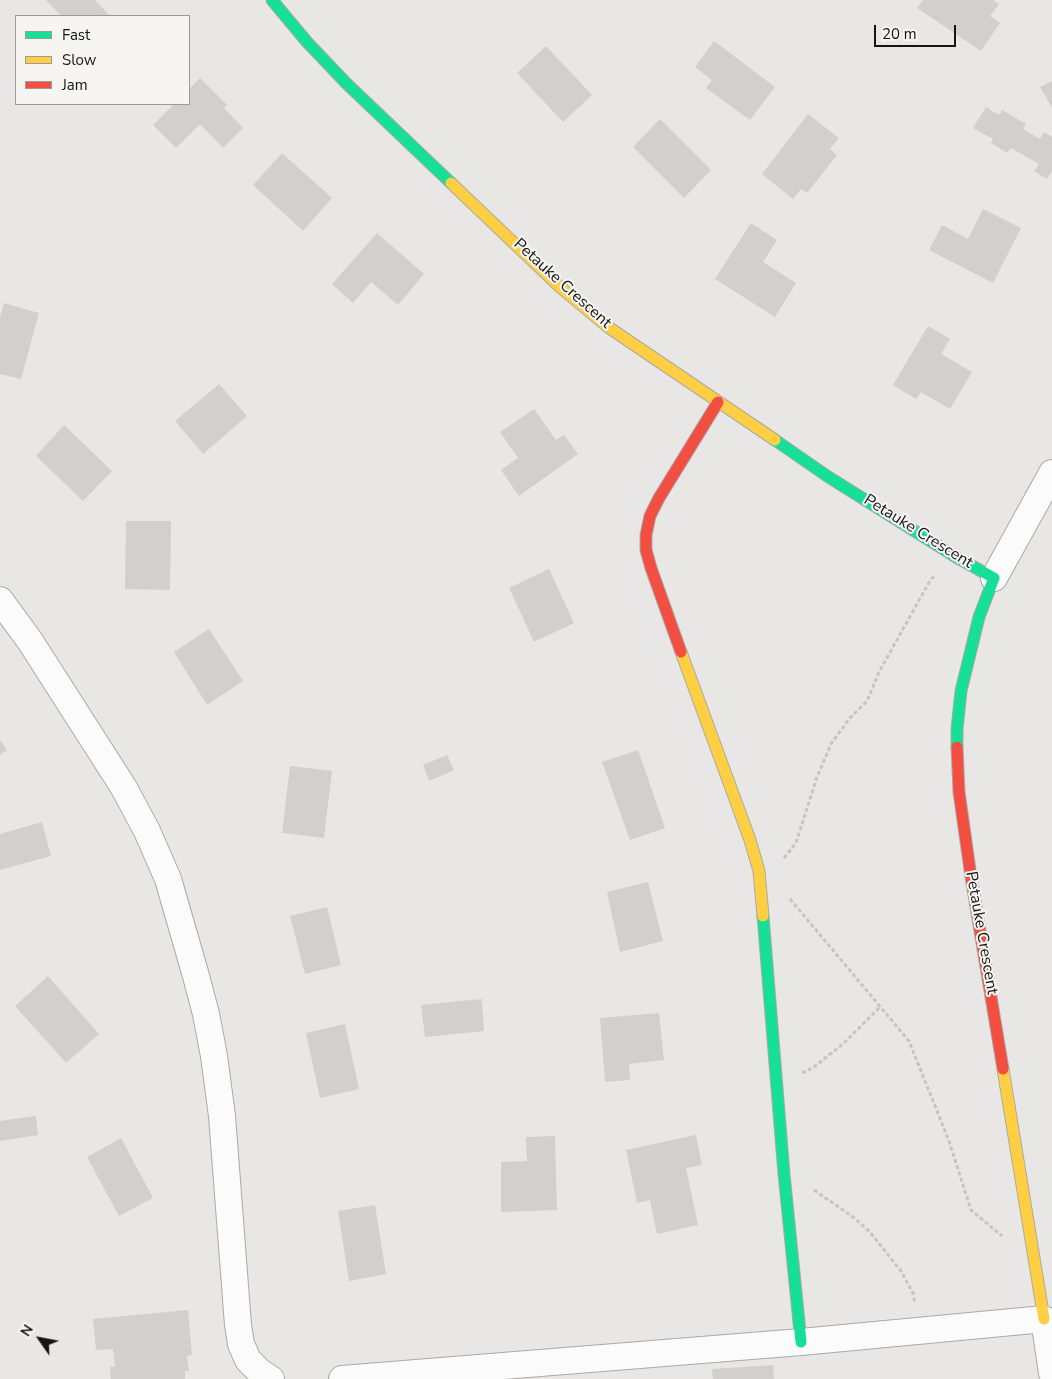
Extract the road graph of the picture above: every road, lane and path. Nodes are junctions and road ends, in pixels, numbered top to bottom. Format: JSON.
{"nodes":[{"id":1,"x":272,"y":0,"type":"edge"},
{"id":2,"x":718,"y":402,"type":"junction"},
{"id":3,"x":1052,"y":473,"type":"edge"},
{"id":4,"x":956,"y":557,"type":"junction"},
{"id":5,"x":994,"y":578,"type":"junction"},
{"id":6,"x":0,"y":600,"type":"edge"},
{"id":7,"x":759,"y":871,"type":"junction"},
{"id":8,"x":761,"y":887,"type":"junction"},
{"id":9,"x":880,"y":1007,"type":"junction"},
{"id":10,"x":777,"y":1085,"type":"junction"},
{"id":11,"x":784,"y":1174,"type":"junction"},
{"id":12,"x":1008,"y":1241,"type":"dead end"},
{"id":13,"x":1044,"y":1319,"type":"junction"},
{"id":14,"x":921,"y":1332,"type":"junction"},
{"id":15,"x":801,"y":1342,"type":"junction"},
{"id":16,"x":1052,"y":1373,"type":"edge"},
{"id":17,"x":271,"y":1379,"type":"edge"},
{"id":18,"x":342,"y":1379,"type":"edge"}],
"edges":[{"from":1,"to":2,"type":"street","name":"Petauke Crescent"},
{"from":2,"to":4,"type":"street","name":"Petauke Crescent"},
{"from":2,"to":7,"type":"street"},
{"from":3,"to":5,"type":"street"},
{"from":4,"to":5,"type":"street","name":"Petauke Crescent"},
{"from":4,"to":7,"type":"path"},
{"from":5,"to":13,"type":"street","name":"Petauke Crescent"},
{"from":6,"to":17,"type":"street"},
{"from":7,"to":8,"type":"street"},
{"from":8,"to":9,"type":"path"},
{"from":8,"to":10,"type":"street"},
{"from":9,"to":10,"type":"path"},
{"from":9,"to":12,"type":"path"},
{"from":10,"to":11,"type":"street"},
{"from":11,"to":14,"type":"path"},
{"from":11,"to":15,"type":"street"},
{"from":13,"to":14,"type":"street"},
{"from":13,"to":16,"type":"street"},
{"from":14,"to":15,"type":"street"},
{"from":15,"to":18,"type":"street"}]}
